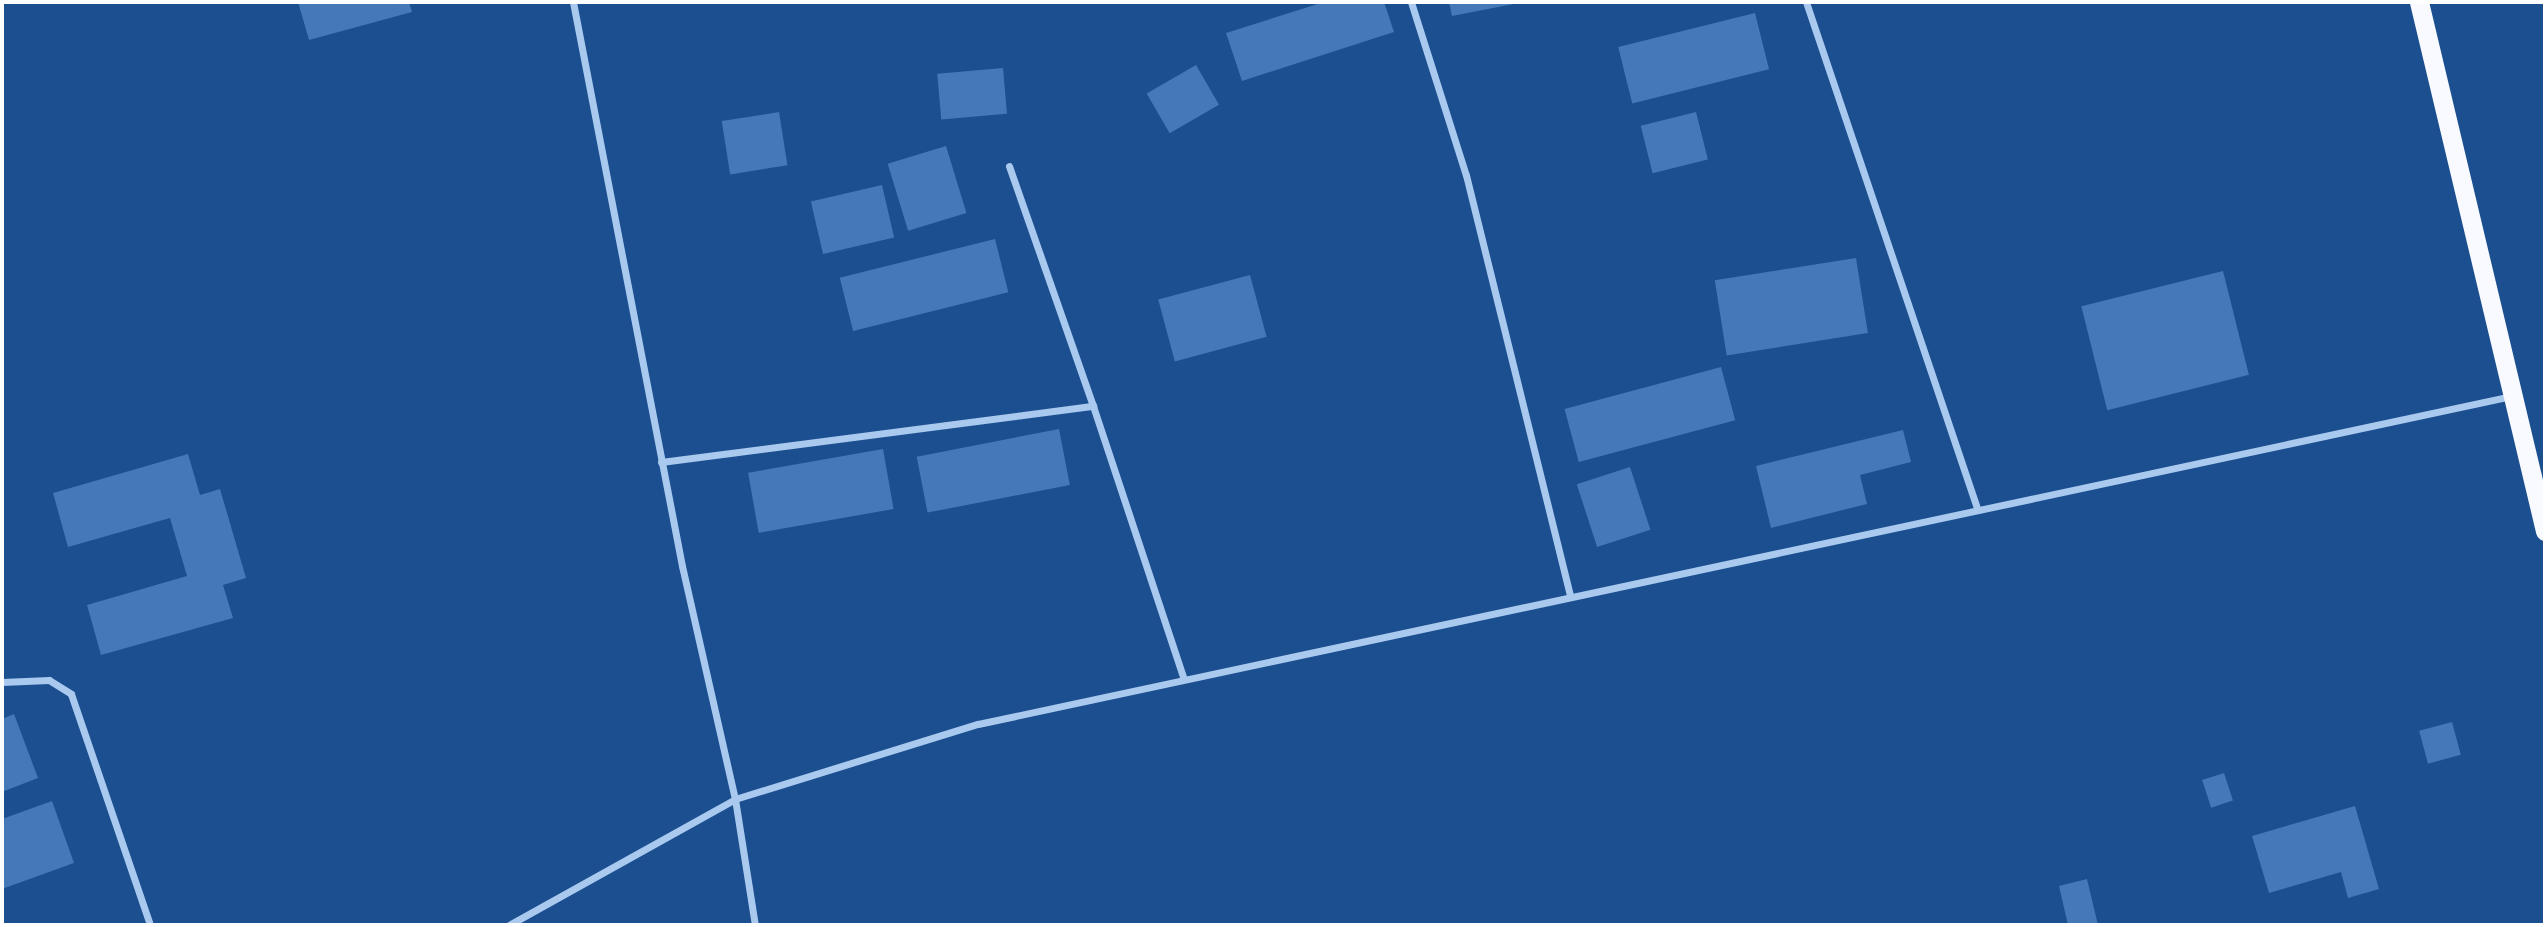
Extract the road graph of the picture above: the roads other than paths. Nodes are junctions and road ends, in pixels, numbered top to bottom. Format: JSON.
{"nodes":[{"id":1,"x":573,"y":2,"type":"edge"},
{"id":2,"x":1411,"y":2,"type":"edge"},
{"id":3,"x":1806,"y":2,"type":"edge"},
{"id":4,"x":2419,"y":2,"type":"edge"},
{"id":5,"x":1009,"y":166,"type":"dead end"},
{"id":6,"x":2512,"y":396,"type":"junction"},
{"id":7,"x":1093,"y":406,"type":"junction"},
{"id":8,"x":661,"y":462,"type":"junction"},
{"id":9,"x":1977,"y":508,"type":"junction"},
{"id":10,"x":2545,"y":531,"type":"edge"},
{"id":11,"x":1570,"y":596,"type":"junction"},
{"id":12,"x":1184,"y":680,"type":"junction"},
{"id":13,"x":2,"y":682,"type":"edge"},
{"id":14,"x":736,"y":799,"type":"junction"},
{"id":15,"x":150,"y":925,"type":"edge"},
{"id":16,"x":509,"y":925,"type":"edge"},
{"id":17,"x":755,"y":925,"type":"edge"}],
"edges":[{"from":1,"to":8,"type":"street"},
{"from":2,"to":11,"type":"street"},
{"from":3,"to":9,"type":"street"},
{"from":4,"to":6,"type":"highway"},
{"from":5,"to":7,"type":"street"},
{"from":6,"to":9,"type":"street"},
{"from":6,"to":10,"type":"highway"},
{"from":7,"to":8,"type":"street"},
{"from":7,"to":12,"type":"street"},
{"from":8,"to":14,"type":"street"},
{"from":9,"to":11,"type":"street"},
{"from":11,"to":12,"type":"street"},
{"from":12,"to":14,"type":"street"},
{"from":13,"to":15,"type":"street"},
{"from":14,"to":16,"type":"street"},
{"from":14,"to":17,"type":"street"}]}
